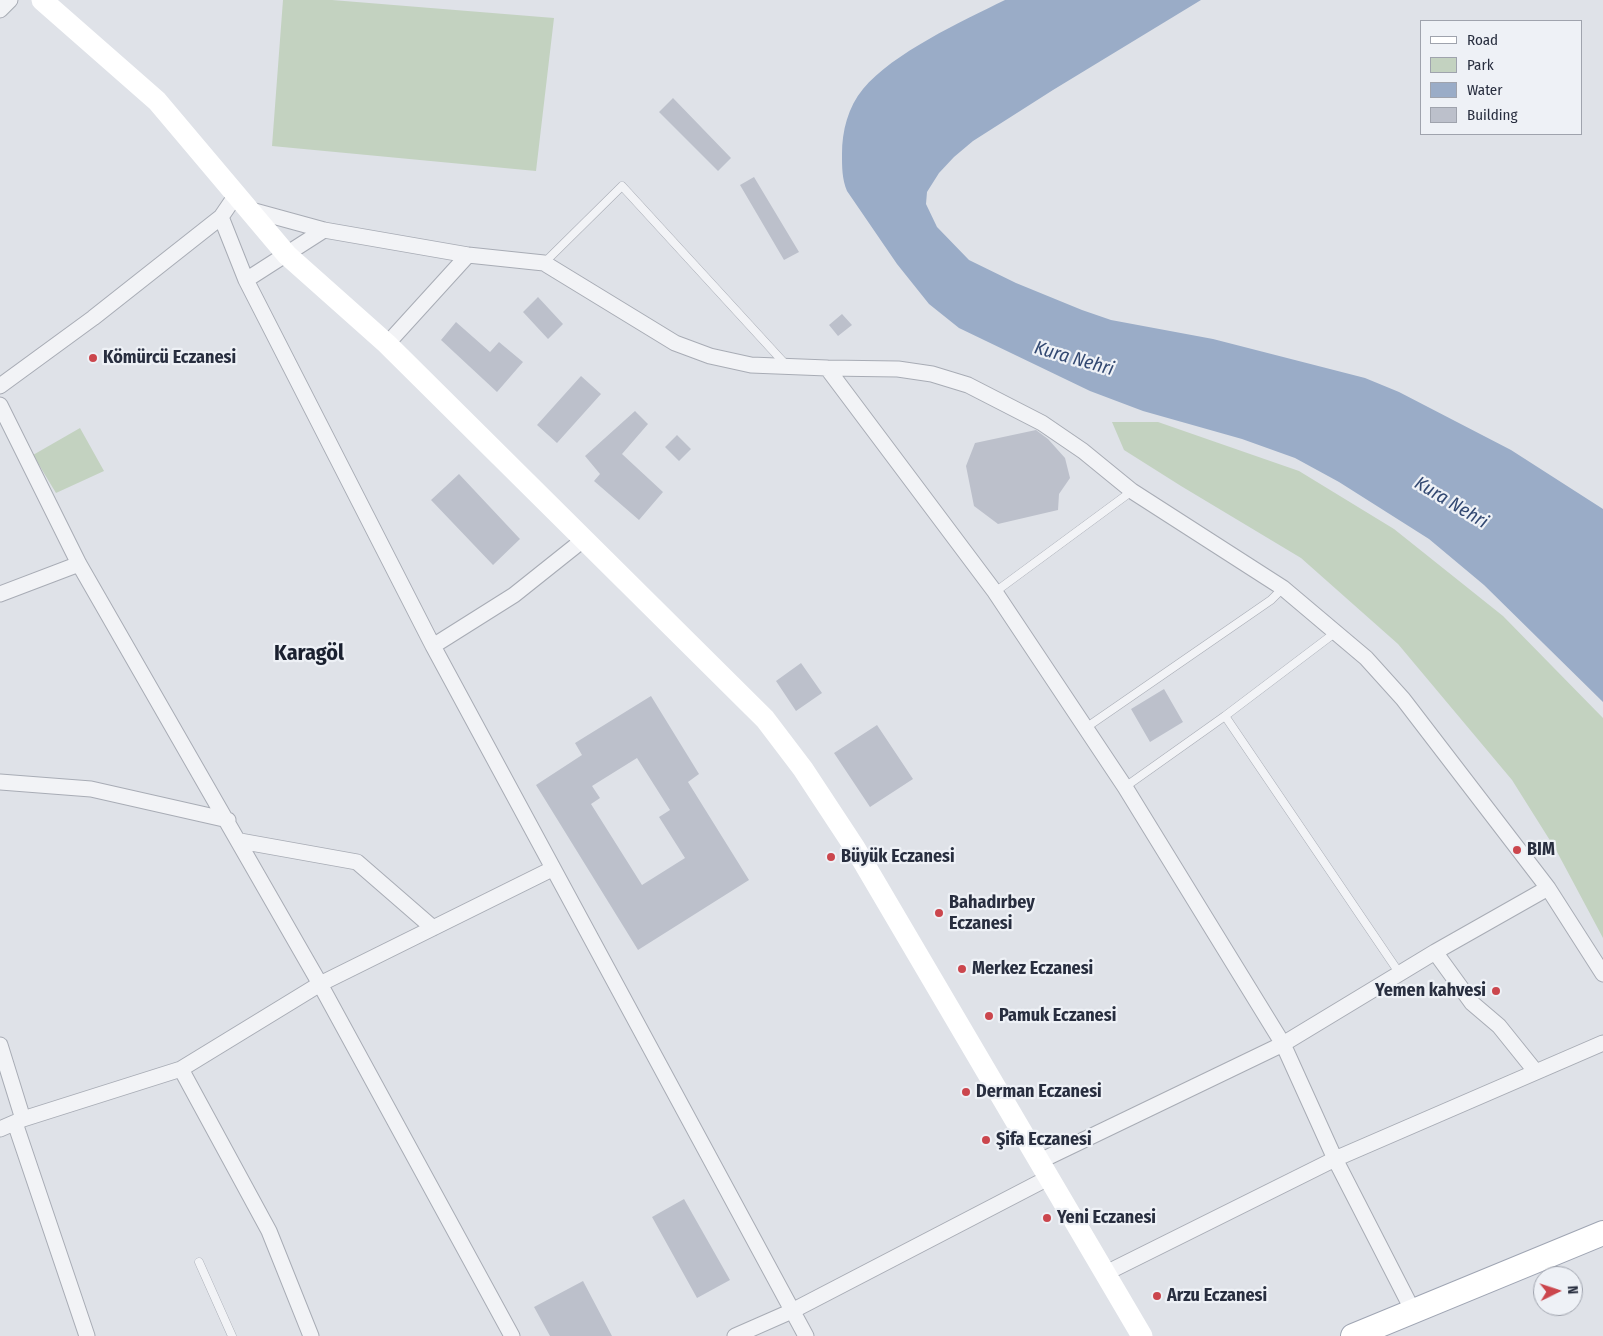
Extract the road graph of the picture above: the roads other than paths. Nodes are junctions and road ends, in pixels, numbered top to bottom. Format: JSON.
{"nodes":[{"id":1,"x":10,"y":0,"type":"edge"},
{"id":2,"x":42,"y":0,"type":"edge"},
{"id":3,"x":0,"y":10,"type":"edge"},
{"id":4,"x":243,"y":203,"type":"junction"},
{"id":5,"x":221,"y":217,"type":"junction"},
{"id":6,"x":324,"y":230,"type":"junction"},
{"id":7,"x":288,"y":255,"type":"junction"},
{"id":8,"x":468,"y":255,"type":"junction"},
{"id":9,"x":544,"y":263,"type":"junction"},
{"id":10,"x":246,"y":280,"type":"junction"},
{"id":11,"x":387,"y":344,"type":"junction"},
{"id":12,"x":789,"y":368,"type":"junction"},
{"id":13,"x":827,"y":368,"type":"junction"},
{"id":14,"x":0,"y":386,"type":"edge"},
{"id":15,"x":0,"y":405,"type":"edge"},
{"id":16,"x":1132,"y":491,"type":"junction"},
{"id":17,"x":583,"y":540,"type":"junction"},
{"id":18,"x":79,"y":564,"type":"junction"},
{"id":19,"x":1283,"y":588,"type":"junction"},
{"id":20,"x":994,"y":592,"type":"junction"},
{"id":21,"x":0,"y":594,"type":"edge"},
{"id":22,"x":1336,"y":632,"type":"junction"},
{"id":23,"x":433,"y":646,"type":"junction"},
{"id":24,"x":1225,"y":716,"type":"junction"},
{"id":25,"x":1086,"y":727,"type":"junction"},
{"id":26,"x":0,"y":782,"type":"edge"},
{"id":27,"x":1125,"y":787,"type":"junction"},
{"id":28,"x":228,"y":820,"type":"junction"},
{"id":29,"x":240,"y":841,"type":"junction"},
{"id":30,"x":552,"y":869,"type":"junction"},
{"id":31,"x":1548,"y":888,"type":"junction"},
{"id":32,"x":433,"y":928,"type":"junction"},
{"id":33,"x":1435,"y":952,"type":"junction"},
{"id":34,"x":1400,"y":974,"type":"junction"},
{"id":35,"x":1603,"y":974,"type":"edge"},
{"id":36,"x":320,"y":984,"type":"junction"},
{"id":37,"x":1283,"y":1044,"type":"junction"},
{"id":38,"x":0,"y":1045,"type":"edge"},
{"id":39,"x":1602,"y":1048,"type":"edge"},
{"id":40,"x":181,"y":1069,"type":"junction"},
{"id":41,"x":1536,"y":1072,"type":"junction"},
{"id":42,"x":19,"y":1121,"type":"junction"},
{"id":43,"x":0,"y":1129,"type":"edge"},
{"id":44,"x":1335,"y":1159,"type":"junction"},
{"id":45,"x":1045,"y":1169,"type":"junction"},
{"id":46,"x":1603,"y":1233,"type":"edge"},
{"id":47,"x":199,"y":1262,"type":"dead end"},
{"id":48,"x":1106,"y":1273,"type":"junction"},
{"id":49,"x":792,"y":1311,"type":"junction"},
{"id":50,"x":1413,"y":1311,"type":"junction"},
{"id":51,"x":1366,"y":1334,"type":"edge"},
{"id":52,"x":87,"y":1336,"type":"edge"},
{"id":53,"x":232,"y":1336,"type":"edge"},
{"id":54,"x":311,"y":1336,"type":"edge"},
{"id":55,"x":512,"y":1336,"type":"edge"},
{"id":56,"x":735,"y":1336,"type":"edge"},
{"id":57,"x":806,"y":1336,"type":"edge"},
{"id":58,"x":1142,"y":1336,"type":"edge"}],
"edges":[{"from":1,"to":3,"type":"street"},
{"from":2,"to":4,"type":"main road"},
{"from":4,"to":5,"type":"street"},
{"from":4,"to":6,"type":"street"},
{"from":4,"to":7,"type":"main road"},
{"from":5,"to":10,"type":"street"},
{"from":5,"to":14,"type":"street"},
{"from":6,"to":7,"type":"street"},
{"from":6,"to":8,"type":"street"},
{"from":7,"to":10,"type":"street"},
{"from":7,"to":11,"type":"main road"},
{"from":8,"to":9,"type":"street"},
{"from":8,"to":11,"type":"street"},
{"from":9,"to":12,"type":"street"},
{"from":9,"to":12,"type":"lane"},
{"from":10,"to":23,"type":"street"},
{"from":11,"to":17,"type":"main road"},
{"from":12,"to":13,"type":"street"},
{"from":13,"to":16,"type":"street"},
{"from":13,"to":20,"type":"street"},
{"from":15,"to":18,"type":"street"},
{"from":16,"to":19,"type":"street"},
{"from":16,"to":20,"type":"lane"},
{"from":17,"to":23,"type":"street"},
{"from":17,"to":45,"type":"main road"},
{"from":18,"to":21,"type":"street"},
{"from":18,"to":28,"type":"street"},
{"from":19,"to":22,"type":"street"},
{"from":19,"to":25,"type":"lane"},
{"from":20,"to":25,"type":"street"},
{"from":22,"to":24,"type":"lane"},
{"from":22,"to":31,"type":"street"},
{"from":23,"to":30,"type":"street"},
{"from":24,"to":27,"type":"lane"},
{"from":24,"to":34,"type":"lane"},
{"from":25,"to":27,"type":"street"},
{"from":26,"to":28,"type":"street"},
{"from":27,"to":37,"type":"street"},
{"from":28,"to":29,"type":"street"},
{"from":29,"to":32,"type":"street"},
{"from":29,"to":36,"type":"street"},
{"from":30,"to":32,"type":"street"},
{"from":30,"to":49,"type":"street"},
{"from":31,"to":33,"type":"street"},
{"from":31,"to":35,"type":"street"},
{"from":32,"to":36,"type":"street"},
{"from":33,"to":34,"type":"street"},
{"from":33,"to":41,"type":"street"},
{"from":34,"to":37,"type":"street"},
{"from":36,"to":40,"type":"street"},
{"from":36,"to":55,"type":"street"},
{"from":37,"to":44,"type":"street"},
{"from":37,"to":45,"type":"street"},
{"from":38,"to":42,"type":"street"},
{"from":39,"to":41,"type":"street"},
{"from":40,"to":42,"type":"street"},
{"from":40,"to":54,"type":"street"},
{"from":41,"to":44,"type":"street"},
{"from":42,"to":43,"type":"street"},
{"from":42,"to":52,"type":"street"},
{"from":44,"to":48,"type":"street"},
{"from":44,"to":50,"type":"street"},
{"from":45,"to":48,"type":"main road"},
{"from":45,"to":49,"type":"street"},
{"from":46,"to":50,"type":"main road"},
{"from":47,"to":53,"type":"lane"},
{"from":48,"to":58,"type":"main road"},
{"from":49,"to":56,"type":"street"},
{"from":49,"to":57,"type":"street"},
{"from":50,"to":51,"type":"main road"}]}
